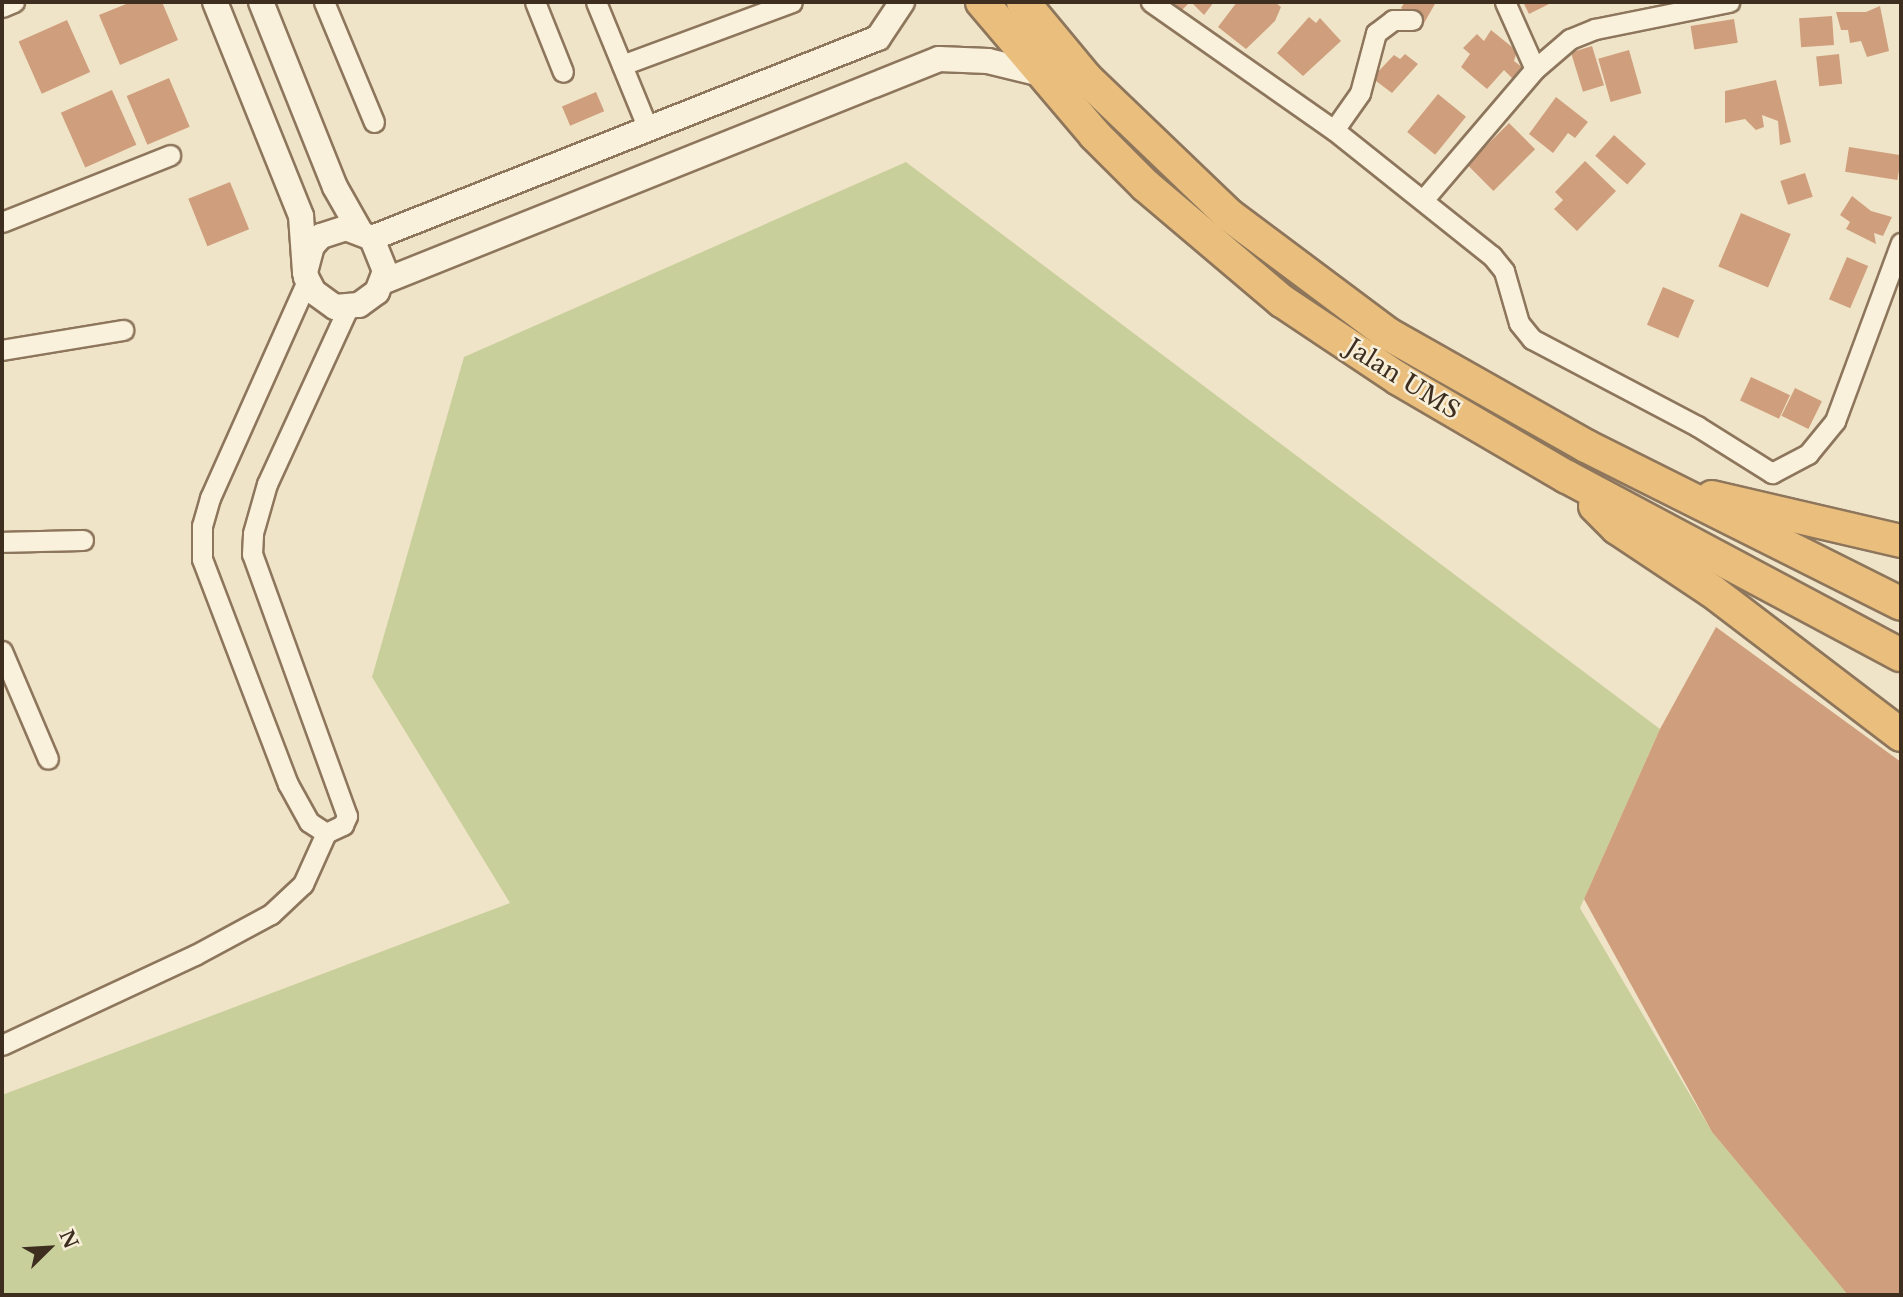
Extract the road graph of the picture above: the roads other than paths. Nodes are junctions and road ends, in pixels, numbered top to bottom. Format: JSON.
{"nodes":[{"id":1,"x":14,"y":2,"type":"edge"},
{"id":2,"x":215,"y":2,"type":"edge"},
{"id":3,"x":261,"y":2,"type":"edge"},
{"id":4,"x":324,"y":2,"type":"edge"},
{"id":5,"x":535,"y":2,"type":"edge"},
{"id":6,"x":596,"y":2,"type":"edge"},
{"id":7,"x":792,"y":2,"type":"edge"},
{"id":8,"x":902,"y":2,"type":"edge"},
{"id":9,"x":982,"y":2,"type":"edge"},
{"id":10,"x":1023,"y":2,"type":"edge"},
{"id":11,"x":1151,"y":2,"type":"edge"},
{"id":12,"x":1505,"y":2,"type":"edge"},
{"id":13,"x":1729,"y":2,"type":"edge"},
{"id":14,"x":2,"y":7,"type":"edge"},
{"id":15,"x":1412,"y":20,"type":"dead end"},
{"id":16,"x":622,"y":65,"type":"junction"},
{"id":17,"x":1535,"y":69,"type":"junction"},
{"id":18,"x":563,"y":72,"type":"dead end"},
{"id":19,"x":1041,"y":74,"type":"junction"},
{"id":20,"x":374,"y":122,"type":"dead end"},
{"id":21,"x":648,"y":129,"type":"junction"},
{"id":22,"x":1334,"y":131,"type":"junction"},
{"id":23,"x":170,"y":155,"type":"dead end"},
{"id":24,"x":1423,"y":200,"type":"junction"},
{"id":25,"x":2,"y":222,"type":"edge"},
{"id":26,"x":366,"y":234,"type":"junction"},
{"id":27,"x":1901,"y":243,"type":"edge"},
{"id":28,"x":306,"y":276,"type":"junction"},
{"id":29,"x":382,"y":282,"type":"junction"},
{"id":30,"x":348,"y":308,"type":"junction"},
{"id":31,"x":123,"y":330,"type":"dead end"},
{"id":32,"x":2,"y":350,"type":"edge"},
{"id":33,"x":1567,"y":477,"type":"junction"},
{"id":34,"x":1662,"y":486,"type":"junction"},
{"id":35,"x":83,"y":540,"type":"dead end"},
{"id":36,"x":1901,"y":541,"type":"edge"},
{"id":37,"x":2,"y":542,"type":"edge"},
{"id":38,"x":1901,"y":604,"type":"edge"},
{"id":39,"x":2,"y":651,"type":"edge"},
{"id":40,"x":1901,"y":654,"type":"edge"},
{"id":41,"x":1901,"y":735,"type":"edge"},
{"id":42,"x":48,"y":759,"type":"dead end"},
{"id":43,"x":326,"y":833,"type":"junction"},
{"id":44,"x":2,"y":1045,"type":"edge"}],
"edges":[{"from":1,"to":14,"type":"street"},
{"from":2,"to":28,"type":"street"},
{"from":3,"to":26,"type":"street"},
{"from":4,"to":20,"type":"street"},
{"from":5,"to":18,"type":"street"},
{"from":6,"to":16,"type":"street"},
{"from":7,"to":16,"type":"street"},
{"from":8,"to":21,"type":"street"},
{"from":9,"to":19,"type":"highway","name":"Jalan UMS"},
{"from":10,"to":34,"type":"highway","name":"Jalan UMS"},
{"from":11,"to":22,"type":"street"},
{"from":12,"to":17,"type":"street"},
{"from":13,"to":17,"type":"street"},
{"from":15,"to":22,"type":"street"},
{"from":16,"to":21,"type":"street"},
{"from":17,"to":24,"type":"street"},
{"from":19,"to":29,"type":"street"},
{"from":19,"to":33,"type":"highway","name":"Jalan UMS"},
{"from":21,"to":26,"type":"street"},
{"from":22,"to":24,"type":"street"},
{"from":23,"to":25,"type":"street"},
{"from":24,"to":27,"type":"street"},
{"from":26,"to":28,"type":"street"},
{"from":26,"to":29,"type":"street"},
{"from":28,"to":30,"type":"street"},
{"from":28,"to":43,"type":"street"},
{"from":29,"to":30,"type":"street"},
{"from":30,"to":43,"type":"street"},
{"from":31,"to":32,"type":"street"},
{"from":33,"to":40,"type":"highway","name":"Jalan UMS"},
{"from":33,"to":41,"type":"highway"},
{"from":34,"to":36,"type":"highway"},
{"from":34,"to":38,"type":"highway","name":"Jalan UMS"},
{"from":35,"to":37,"type":"street"},
{"from":39,"to":42,"type":"street"},
{"from":43,"to":44,"type":"street"}]}
